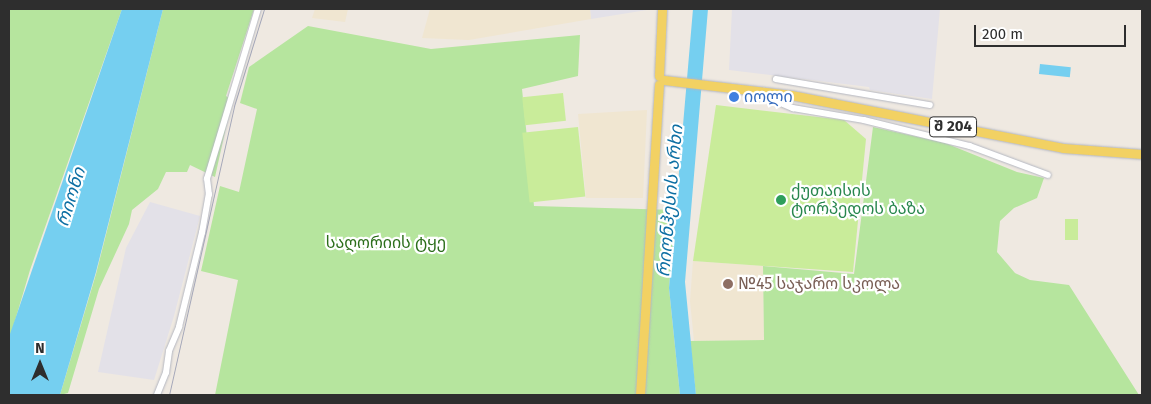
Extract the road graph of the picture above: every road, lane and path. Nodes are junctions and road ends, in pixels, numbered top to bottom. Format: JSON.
{"nodes":[{"id":1,"x":258,"y":9,"type":"edge"},
{"id":2,"x":662,"y":9,"type":"edge"},
{"id":3,"x":776,"y":79,"type":"dead end"},
{"id":4,"x":661,"y":80,"type":"junction"},
{"id":5,"x":764,"y":91,"type":"junction"},
{"id":6,"x":930,"y":105,"type":"dead end"},
{"id":7,"x":1142,"y":154,"type":"edge"},
{"id":8,"x":1048,"y":176,"type":"dead end"},
{"id":9,"x":157,"y":395,"type":"edge"},
{"id":10,"x":640,"y":395,"type":"edge"}],
"edges":[{"from":1,"to":9,"type":"street"},
{"from":2,"to":4,"type":"main road"},
{"from":3,"to":6,"type":"street"},
{"from":4,"to":5,"type":"main road","number":"შ 204"},
{"from":4,"to":10,"type":"main road"},
{"from":5,"to":7,"type":"main road","number":"შ 204"},
{"from":5,"to":8,"type":"street"}]}
